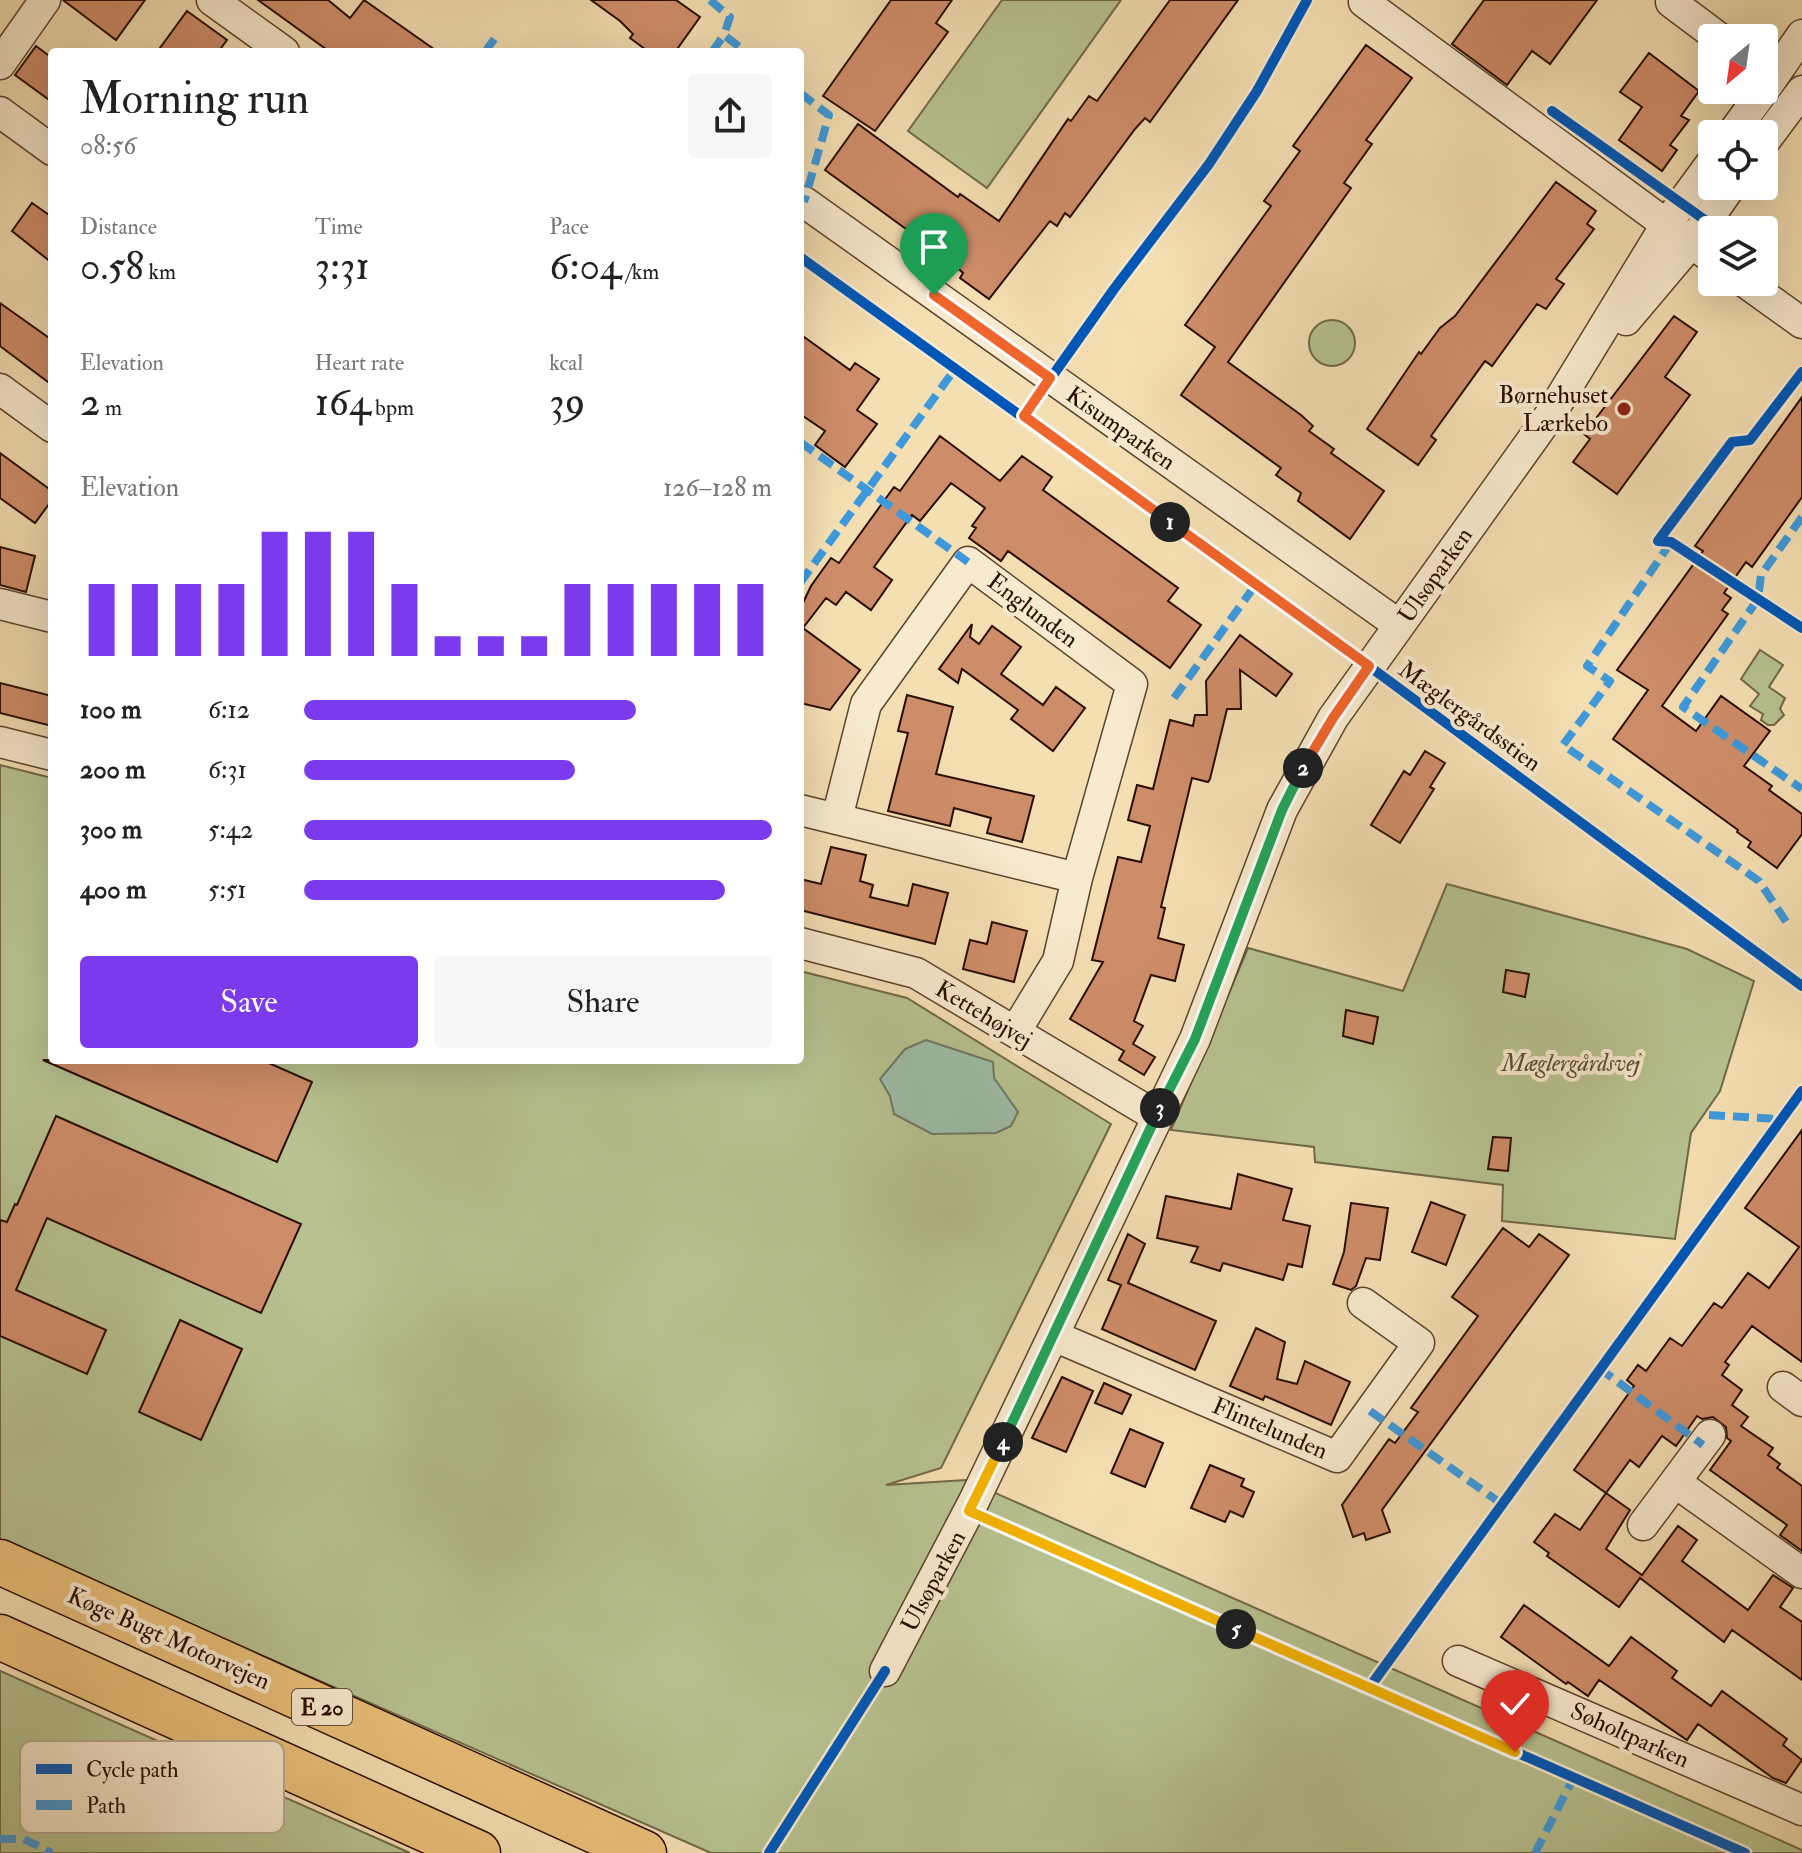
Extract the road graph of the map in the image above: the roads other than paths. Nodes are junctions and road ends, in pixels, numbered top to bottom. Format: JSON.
{"nodes":[{"id":1,"x":45,"y":0,"type":"edge"},
{"id":2,"x":212,"y":0,"type":"edge"},
{"id":3,"x":1670,"y":1,"type":"edge"},
{"id":4,"x":1364,"y":2,"type":"dead end"},
{"id":5,"x":1700,"y":24,"type":"edge"},
{"id":6,"x":1802,"y":35,"type":"edge"},
{"id":7,"x":278,"y":48,"type":"edge"},
{"id":8,"x":0,"y":64,"type":"edge"},
{"id":9,"x":1778,"y":66,"type":"edge"},
{"id":10,"x":1778,"y":86,"type":"edge"},
{"id":11,"x":1800,"y":94,"type":"edge"},
{"id":12,"x":0,"y":112,"type":"edge"},
{"id":13,"x":1778,"y":123,"type":"edge"},
{"id":14,"x":48,"y":147,"type":"edge"},
{"id":15,"x":1698,"y":181,"type":"edge"},
{"id":16,"x":804,"y":202,"type":"dead end"},
{"id":17,"x":1666,"y":225,"type":"junction"},
{"id":18,"x":1698,"y":248,"type":"edge"},
{"id":19,"x":1698,"y":255,"type":"edge"},
{"id":20,"x":1764,"y":296,"type":"edge"},
{"id":21,"x":1802,"y":323,"type":"edge"},
{"id":22,"x":0,"y":389,"type":"edge"},
{"id":23,"x":1564,"y":393,"type":"junction"},
{"id":24,"x":48,"y":424,"type":"edge"},
{"id":25,"x":0,"y":604,"type":"edge"},
{"id":26,"x":48,"y":616,"type":"edge"},
{"id":27,"x":1399,"y":625,"type":"junction"},
{"id":28,"x":0,"y":742,"type":"edge"},
{"id":29,"x":48,"y":754,"type":"edge"},
{"id":30,"x":804,"y":811,"type":"edge"},
{"id":31,"x":837,"y":818,"type":"junction"},
{"id":32,"x":1077,"y":878,"type":"junction"},
{"id":33,"x":804,"y":944,"type":"edge"},
{"id":34,"x":1015,"y":1032,"type":"junction"},
{"id":35,"x":1156,"y":1116,"type":"junction"},
{"id":36,"x":1363,"y":1303,"type":"dead end"},
{"id":37,"x":1054,"y":1336,"type":"junction"},
{"id":38,"x":1710,"y":1435,"type":"dead end"},
{"id":39,"x":1675,"y":1482,"type":"junction"},
{"id":40,"x":1643,"y":1525,"type":"dead end"},
{"id":41,"x":0,"y":1562,"type":"edge"},
{"id":42,"x":1802,"y":1573,"type":"edge"},
{"id":43,"x":0,"y":1637,"type":"edge"},
{"id":44,"x":1458,"y":1661,"type":"dead end"},
{"id":45,"x":885,"y":1671,"type":"dead end"},
{"id":46,"x":230,"y":1741,"type":"edge"},
{"id":47,"x":284,"y":1765,"type":"edge"},
{"id":48,"x":1802,"y":1810,"type":"edge"},
{"id":49,"x":478,"y":1853,"type":"edge"},
{"id":50,"x":644,"y":1853,"type":"edge"}],
"edges":[{"from":1,"to":8,"type":"street"},
{"from":2,"to":7,"type":"street"},
{"from":3,"to":5,"type":"street"},
{"from":4,"to":17,"type":"street"},
{"from":6,"to":9,"type":"street"},
{"from":10,"to":11,"type":"street"},
{"from":11,"to":13,"type":"street"},
{"from":12,"to":14,"type":"street"},
{"from":15,"to":17,"type":"street","name":"Ulsøparken"},
{"from":16,"to":27,"type":"street","name":"Kisumparken"},
{"from":17,"to":18,"type":"street"},
{"from":17,"to":23,"type":"street","name":"Ulsøparken"},
{"from":19,"to":23,"type":"street","name":"Ulsøparken"},
{"from":20,"to":21,"type":"street"},
{"from":22,"to":24,"type":"street"},
{"from":23,"to":27,"type":"street","name":"Ulsøparken"},
{"from":25,"to":26,"type":"street"},
{"from":27,"to":35,"type":"street","name":"Ulsøparken"},
{"from":28,"to":29,"type":"street"},
{"from":30,"to":31,"type":"street"},
{"from":31,"to":32,"type":"street"},
{"from":31,"to":32,"type":"street","name":"Englunden"},
{"from":32,"to":34,"type":"street","name":"Englunden"},
{"from":33,"to":34,"type":"street","name":"Kettehøjvej"},
{"from":34,"to":35,"type":"street","name":"Kettehøjvej"},
{"from":35,"to":37,"type":"street","name":"Ulsøparken"},
{"from":36,"to":37,"type":"street","name":"Flintelunden"},
{"from":37,"to":45,"type":"street","name":"Ulsøparken"},
{"from":38,"to":39,"type":"street"},
{"from":39,"to":40,"type":"street"},
{"from":39,"to":42,"type":"street"},
{"from":41,"to":50,"type":"highway","name":"Køge Bugt Motorvejen","number":"E 20"},
{"from":43,"to":46,"type":"highway"},
{"from":44,"to":48,"type":"street","name":"Søholtparken"},
{"from":47,"to":49,"type":"highway"}]}
